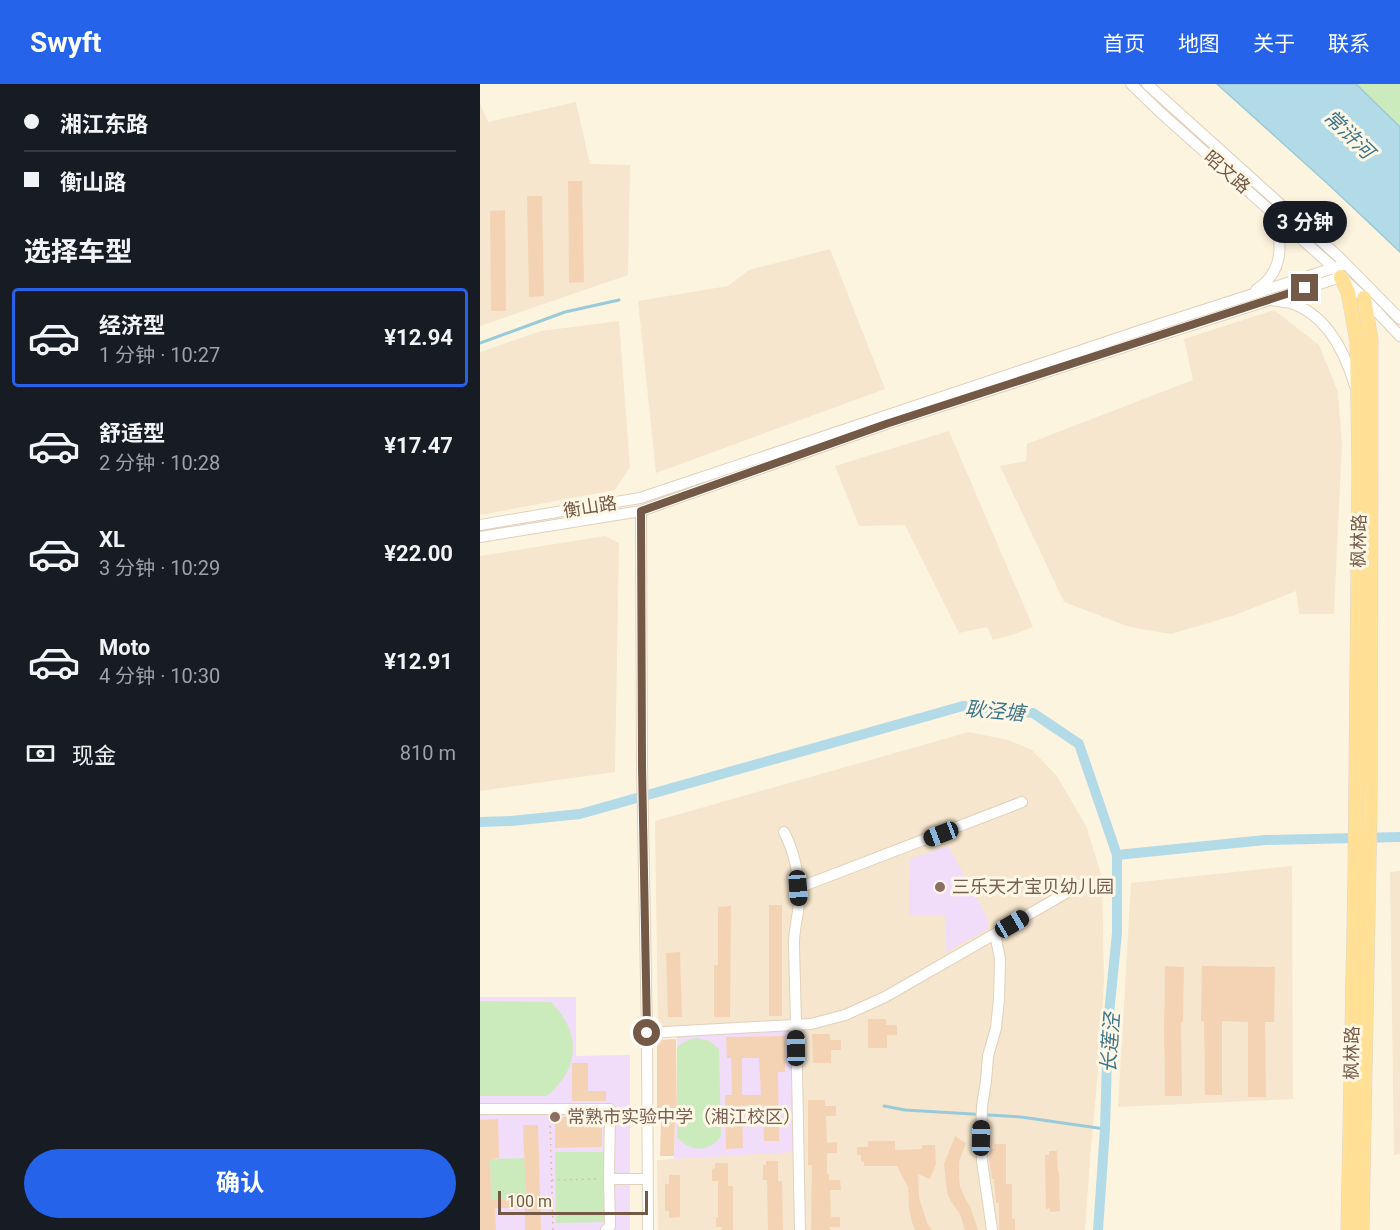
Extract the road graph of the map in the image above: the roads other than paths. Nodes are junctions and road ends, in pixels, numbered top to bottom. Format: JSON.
{"nodes":[{"id":1,"x":1131,"y":84,"type":"edge"},
{"id":2,"x":1147,"y":84,"type":"edge"},
{"id":3,"x":1266,"y":206,"type":"junction"},
{"id":4,"x":1340,"y":269,"type":"junction"},
{"id":5,"x":1360,"y":279,"type":"junction"},
{"id":6,"x":1252,"y":294,"type":"junction"},
{"id":7,"x":1364,"y":298,"type":"junction"},
{"id":8,"x":1269,"y":300,"type":"junction"},
{"id":9,"x":1400,"y":319,"type":"edge"},
{"id":10,"x":1400,"y":336,"type":"edge"},
{"id":11,"x":1358,"y":398,"type":"junction"},
{"id":12,"x":641,"y":511,"type":"junction"},
{"id":13,"x":480,"y":525,"type":"edge"},
{"id":14,"x":480,"y":537,"type":"edge"},
{"id":15,"x":1022,"y":802,"type":"dead end"},
{"id":16,"x":1363,"y":808,"type":"junction"},
{"id":17,"x":784,"y":832,"type":"dead end"},
{"id":18,"x":1362,"y":877,"type":"junction"},
{"id":19,"x":1080,"y":885,"type":"dead end"},
{"id":20,"x":798,"y":888,"type":"junction"},
{"id":21,"x":995,"y":934,"type":"junction"},
{"id":22,"x":795,"y":1026,"type":"junction"},
{"id":23,"x":647,"y":1033,"type":"junction"},
{"id":24,"x":480,"y":1109,"type":"edge"},
{"id":25,"x":609,"y":1179,"type":"junction"},
{"id":26,"x":648,"y":1179,"type":"junction"},
{"id":27,"x":606,"y":1230,"type":"edge"},
{"id":28,"x":648,"y":1230,"type":"edge"},
{"id":29,"x":800,"y":1230,"type":"edge"},
{"id":30,"x":992,"y":1230,"type":"edge"},
{"id":31,"x":1348,"y":1230,"type":"edge"},
{"id":32,"x":1362,"y":1230,"type":"edge"}],
"edges":[{"from":1,"to":3,"type":"street","name":"昭文路"},
{"from":2,"to":4,"type":"street"},
{"from":3,"to":4,"type":"street","name":"昭文路"},
{"from":3,"to":6,"type":"street"},
{"from":4,"to":5,"type":"street"},
{"from":4,"to":6,"type":"street","name":"衡山路"},
{"from":4,"to":7,"type":"street","name":"昭文路"},
{"from":4,"to":8,"type":"street","name":"衡山路"},
{"from":4,"to":11,"type":"main road","name":"枫林路"},
{"from":5,"to":7,"type":"street","name":"枫林路"},
{"from":5,"to":9,"type":"street"},
{"from":6,"to":13,"type":"street","name":"衡山路"},
{"from":7,"to":10,"type":"street","name":"昭文路"},
{"from":7,"to":16,"type":"main road","name":"枫林路"},
{"from":8,"to":11,"type":"street"},
{"from":8,"to":12,"type":"street","name":"衡山路"},
{"from":11,"to":16,"type":"main road","name":"枫林路"},
{"from":12,"to":14,"type":"street","name":"衡山路"},
{"from":12,"to":23,"type":"street"},
{"from":15,"to":20,"type":"street"},
{"from":16,"to":18,"type":"main road"},
{"from":17,"to":20,"type":"street"},
{"from":18,"to":31,"type":"main road","name":"枫林路"},
{"from":18,"to":32,"type":"main road","name":"枫林路"},
{"from":19,"to":21,"type":"street"},
{"from":20,"to":22,"type":"street"},
{"from":21,"to":22,"type":"street"},
{"from":21,"to":30,"type":"street"},
{"from":22,"to":23,"type":"street"},
{"from":22,"to":29,"type":"street"},
{"from":23,"to":26,"type":"street"},
{"from":24,"to":25,"type":"street"},
{"from":25,"to":26,"type":"street"},
{"from":25,"to":27,"type":"street"},
{"from":26,"to":28,"type":"street"}]}
